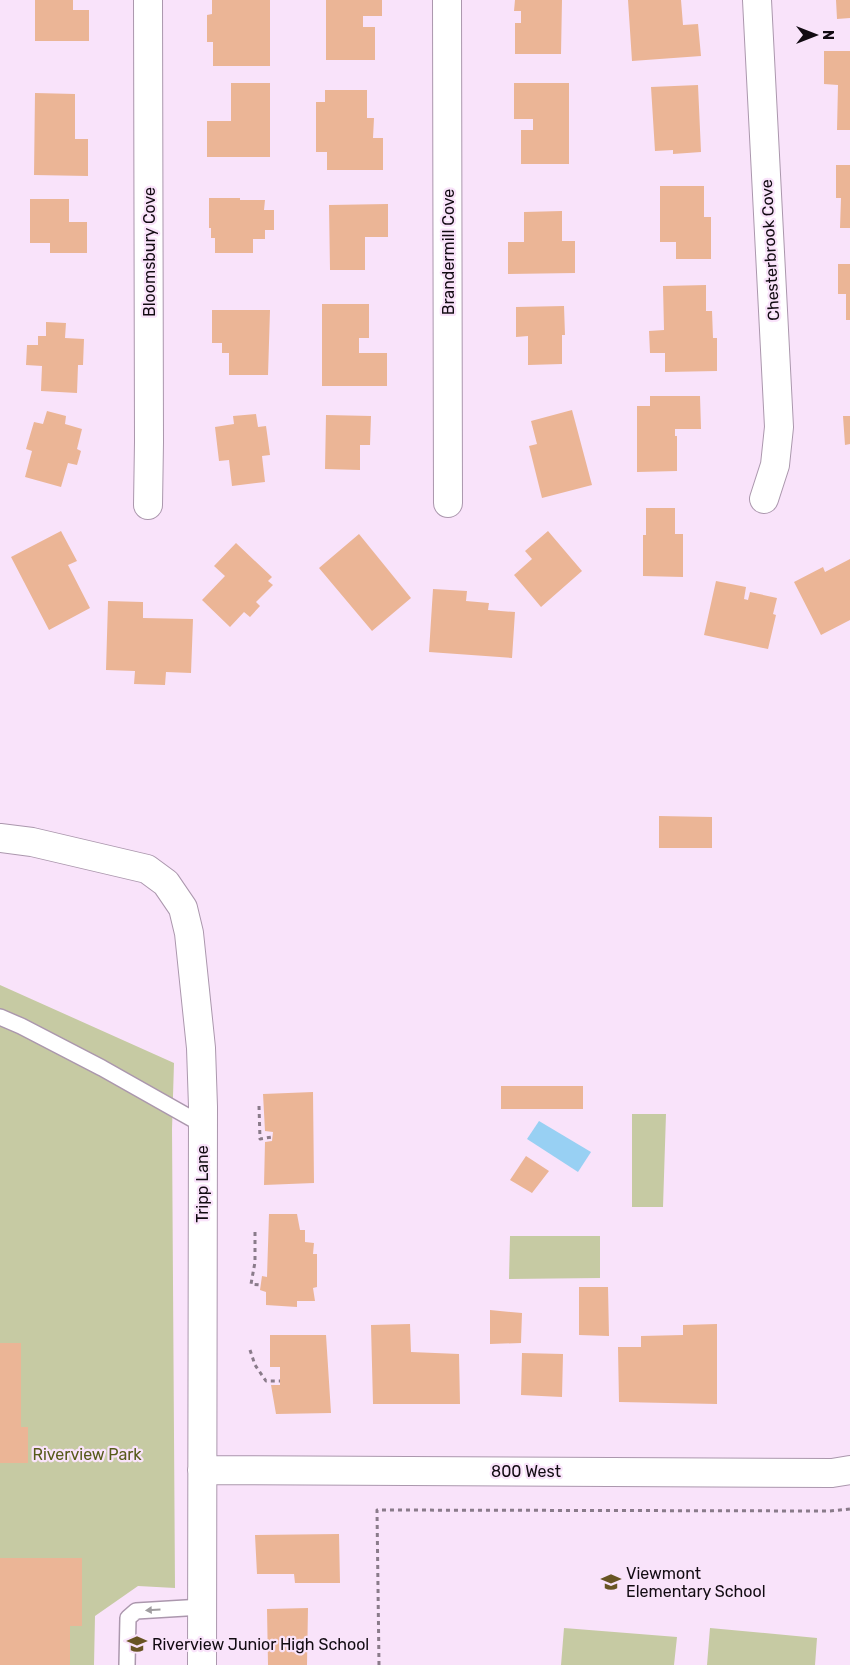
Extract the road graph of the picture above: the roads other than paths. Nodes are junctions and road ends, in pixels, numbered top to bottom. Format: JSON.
{"nodes":[{"id":1,"x":148,"y":0,"type":"edge"},
{"id":2,"x":447,"y":0,"type":"edge"},
{"id":3,"x":757,"y":0,"type":"edge"},
{"id":4,"x":764,"y":499,"type":"dead end"},
{"id":5,"x":448,"y":503,"type":"dead end"},
{"id":6,"x":148,"y":505,"type":"dead end"},
{"id":7,"x":0,"y":838,"type":"edge"},
{"id":8,"x":0,"y":1017,"type":"edge"},
{"id":9,"x":202,"y":1125,"type":"junction"},
{"id":10,"x":202,"y":1470,"type":"junction"},
{"id":11,"x":850,"y":1470,"type":"edge"},
{"id":12,"x":202,"y":1607,"type":"junction"},
{"id":13,"x":127,"y":1665,"type":"edge"},
{"id":14,"x":202,"y":1665,"type":"edge"}],
"edges":[{"from":1,"to":6,"type":"street","name":"Bloomsbury Cove"},
{"from":2,"to":5,"type":"street","name":"Brandermill Cove"},
{"from":3,"to":4,"type":"street","name":"Chesterbrook Cove"},
{"from":7,"to":9,"type":"street","name":"Tripp Lane"},
{"from":8,"to":9,"type":"lane"},
{"from":9,"to":10,"type":"street","name":"Tripp Lane"},
{"from":10,"to":11,"type":"street","name":"800 West"},
{"from":10,"to":12,"type":"street","name":"Tripp Lane"},
{"from":12,"to":13,"type":"lane","one_way":true},
{"from":12,"to":14,"type":"street","name":"Tripp Lane"}]}
